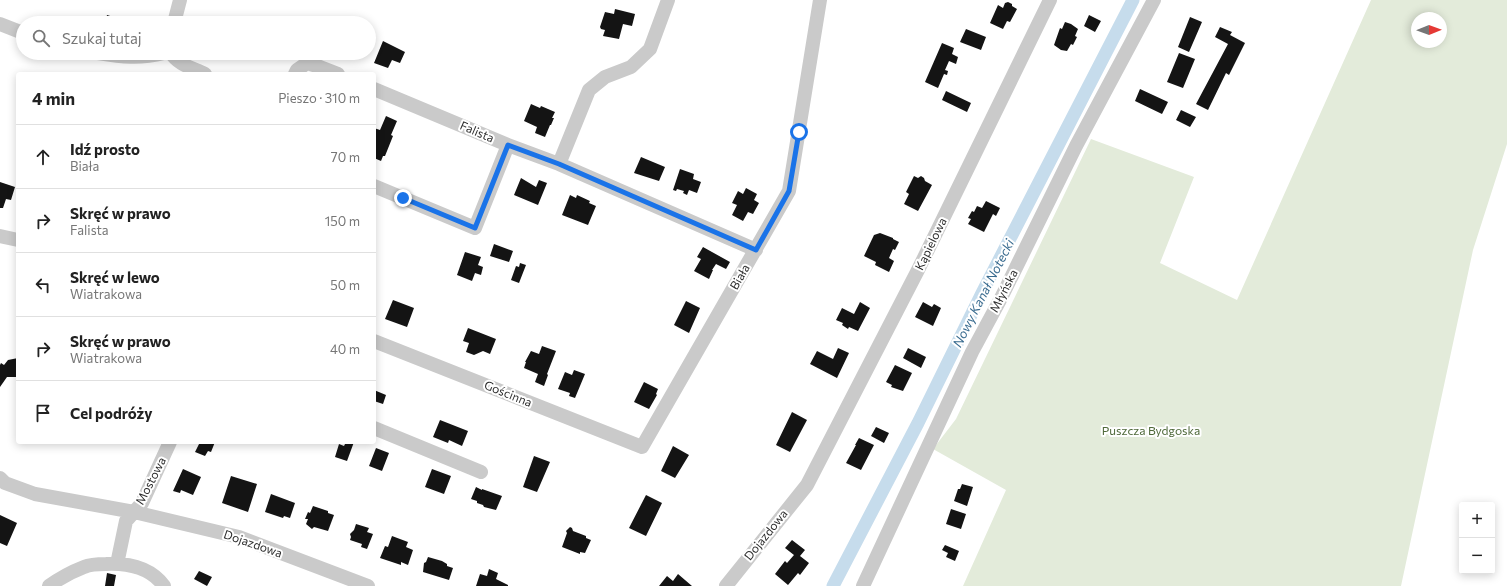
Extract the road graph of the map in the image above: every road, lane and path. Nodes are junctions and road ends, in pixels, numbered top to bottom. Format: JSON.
{"nodes":[{"id":1,"x":180,"y":0,"type":"edge"},
{"id":2,"x":668,"y":0,"type":"edge"},
{"id":3,"x":820,"y":0,"type":"edge"},
{"id":4,"x":1050,"y":0,"type":"edge"},
{"id":5,"x":1154,"y":0,"type":"edge"},
{"id":6,"x":176,"y":16,"type":"edge"},
{"id":7,"x":0,"y":24,"type":"edge"},
{"id":8,"x":16,"y":30,"type":"edge"},
{"id":9,"x":176,"y":60,"type":"edge"},
{"id":10,"x":200,"y":72,"type":"edge"},
{"id":11,"x":296,"y":72,"type":"edge"},
{"id":12,"x":332,"y":72,"type":"edge"},
{"id":13,"x":376,"y":90,"type":"edge"},
{"id":14,"x":508,"y":145,"type":"junction"},
{"id":15,"x":559,"y":164,"type":"junction"},
{"id":16,"x":376,"y":187,"type":"edge"},
{"id":17,"x":0,"y":236,"type":"edge"},
{"id":18,"x":16,"y":240,"type":"edge"},
{"id":19,"x":756,"y":250,"type":"junction"},
{"id":20,"x":376,"y":342,"type":"edge"},
{"id":21,"x":376,"y":429,"type":"edge"},
{"id":22,"x":169,"y":444,"type":"edge"},
{"id":23,"x":642,"y":447,"type":"joint"},
{"id":24,"x":481,"y":472,"type":"dead end"},
{"id":25,"x":0,"y":478,"type":"edge"},
{"id":26,"x":807,"y":485,"type":"joint"},
{"id":27,"x":134,"y":512,"type":"junction"},
{"id":28,"x":117,"y":564,"type":"junction"},
{"id":29,"x":49,"y":586,"type":"edge"},
{"id":30,"x":164,"y":586,"type":"edge"},
{"id":31,"x":368,"y":586,"type":"edge"},
{"id":32,"x":726,"y":586,"type":"edge"},
{"id":33,"x":863,"y":586,"type":"edge"}],
"edges":[{"from":1,"to":6,"type":"street"},
{"from":2,"to":15,"type":"street"},
{"from":3,"to":19,"type":"street","name":"Biała"},
{"from":4,"to":26,"type":"street","name":"Kąpielowa"},
{"from":5,"to":33,"type":"street","name":"Młyńska"},
{"from":7,"to":8,"type":"street"},
{"from":9,"to":10,"type":"street"},
{"from":11,"to":12,"type":"street"},
{"from":13,"to":14,"type":"street","name":"Falista"},
{"from":14,"to":15,"type":"street","name":"Falista"},
{"from":14,"to":16,"type":"street"},
{"from":15,"to":19,"type":"street","name":"Falista"},
{"from":17,"to":18,"type":"street"},
{"from":19,"to":23,"type":"street","name":"Biała"},
{"from":20,"to":23,"type":"street","name":"Gościnna"},
{"from":21,"to":24,"type":"street"},
{"from":22,"to":27,"type":"street","name":"Mostowa"},
{"from":25,"to":27,"type":"street","name":"Dojazdowa"},
{"from":26,"to":32,"type":"street","name":"Dojazdowa"},
{"from":27,"to":28,"type":"street","name":"Mostowa"},
{"from":27,"to":31,"type":"street","name":"Dojazdowa"},
{"from":28,"to":29,"type":"street"},
{"from":28,"to":30,"type":"street"}]}
